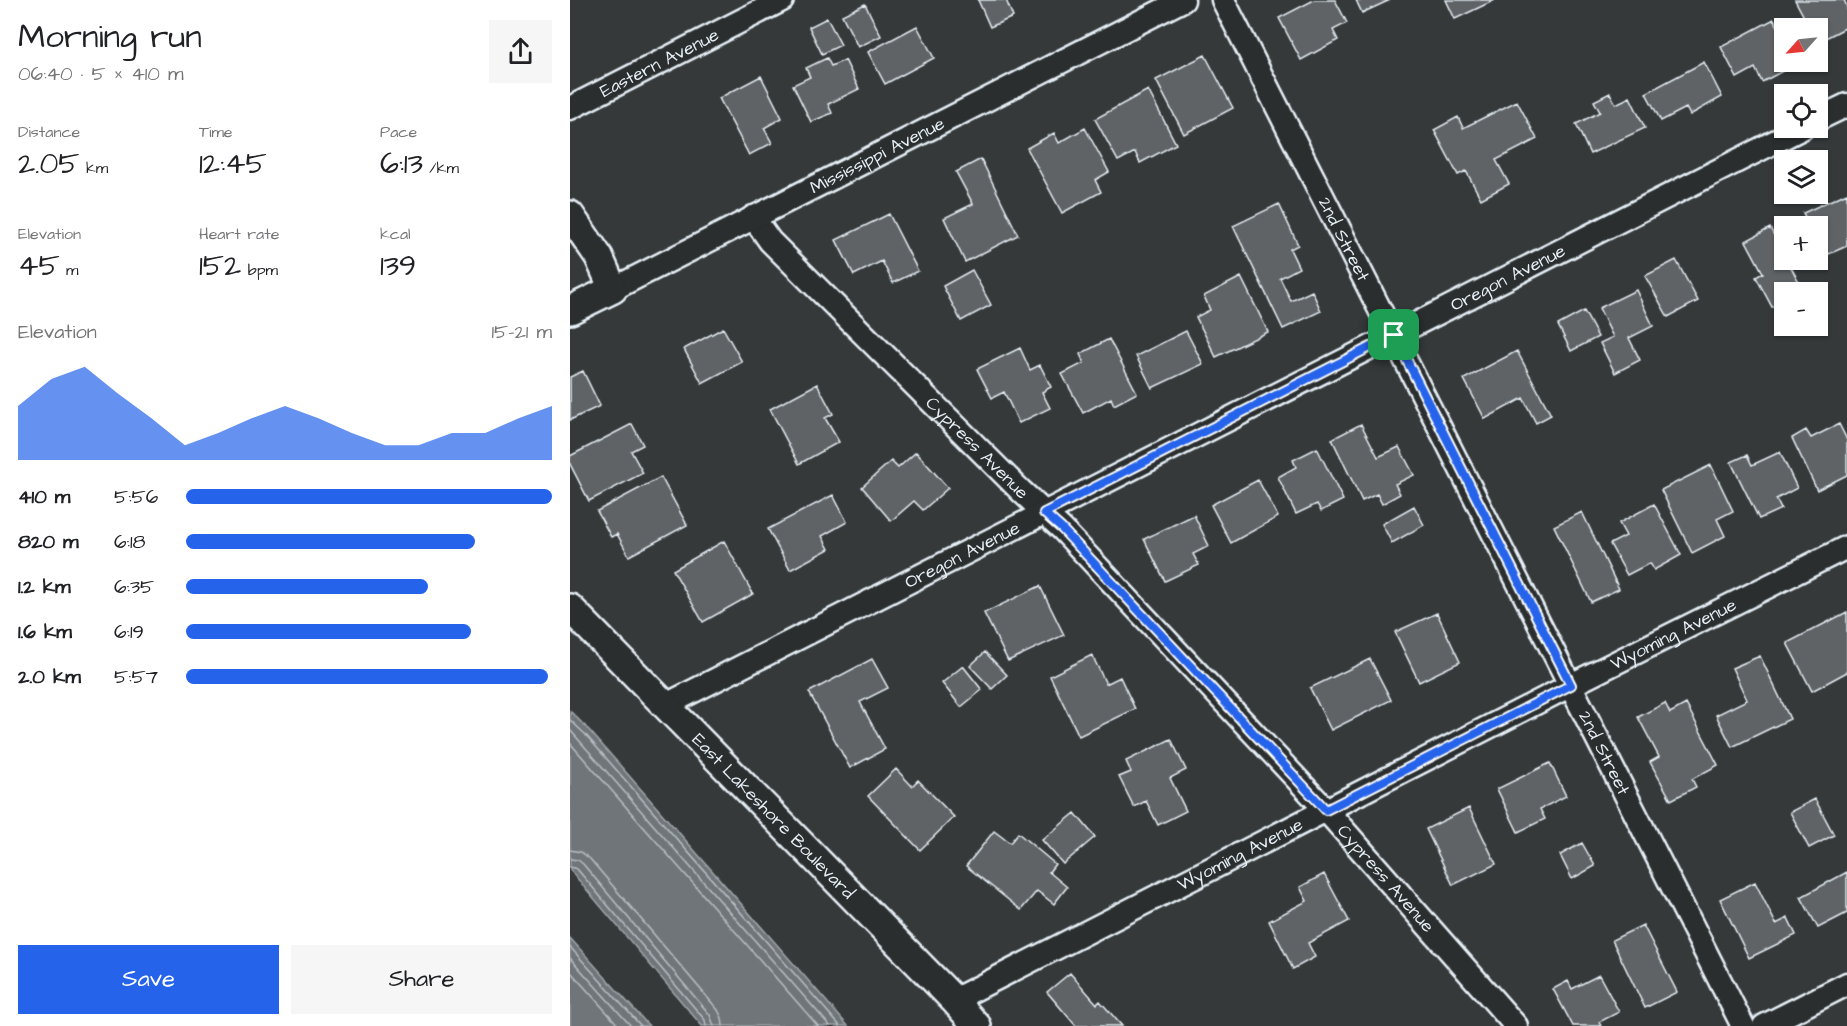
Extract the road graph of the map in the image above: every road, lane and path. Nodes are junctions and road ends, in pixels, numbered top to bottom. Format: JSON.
{"nodes":[{"id":1,"x":782,"y":0,"type":"edge"},
{"id":2,"x":1183,"y":0,"type":"edge"},
{"id":3,"x":1223,"y":0,"type":"edge"},
{"id":4,"x":1847,"y":105,"type":"edge"},
{"id":5,"x":570,"y":108,"type":"edge"},
{"id":6,"x":1828,"y":114,"type":"edge"},
{"id":7,"x":1782,"y":138,"type":"edge"},
{"id":8,"x":570,"y":215,"type":"edge"},
{"id":9,"x":753,"y":218,"type":"junction"},
{"id":10,"x":613,"y":289,"type":"junction"},
{"id":11,"x":570,"y":310,"type":"edge"},
{"id":12,"x":1394,"y":335,"type":"junction"},
{"id":13,"x":1044,"y":513,"type":"junction"},
{"id":14,"x":1847,"y":547,"type":"edge"},
{"id":15,"x":570,"y":608,"type":"edge"},
{"id":16,"x":1571,"y":685,"type":"junction"},
{"id":17,"x":666,"y":705,"type":"junction"},
{"id":18,"x":1326,"y":810,"type":"junction"},
{"id":19,"x":1847,"y":984,"type":"edge"},
{"id":20,"x":954,"y":1000,"type":"junction"},
{"id":21,"x":977,"y":1026,"type":"edge"},
{"id":22,"x":1516,"y":1026,"type":"edge"},
{"id":23,"x":1743,"y":1026,"type":"edge"},
{"id":24,"x":1764,"y":1026,"type":"edge"}],
"edges":[{"from":1,"to":5,"type":"street","name":"Eastern Avenue"},
{"from":2,"to":9,"type":"street","name":"Mississippi Avenue"},
{"from":3,"to":12,"type":"street","name":"2nd Street"},
{"from":4,"to":6,"type":"street"},
{"from":7,"to":12,"type":"street","name":"Oregon Avenue"},
{"from":8,"to":10,"type":"street"},
{"from":9,"to":10,"type":"street","name":"Mississippi Avenue"},
{"from":9,"to":13,"type":"street","name":"Cypress Avenue"},
{"from":10,"to":11,"type":"street","name":"Mississippi Avenue"},
{"from":12,"to":13,"type":"street","name":"Oregon Avenue"},
{"from":12,"to":16,"type":"street","name":"2nd Street"},
{"from":13,"to":17,"type":"street","name":"Oregon Avenue"},
{"from":13,"to":18,"type":"street","name":"Cypress Avenue"},
{"from":14,"to":16,"type":"street","name":"Wyoming Avenue"},
{"from":15,"to":17,"type":"street","name":"East Lakeshore Boulevard"},
{"from":16,"to":18,"type":"street","name":"Wyoming Avenue"},
{"from":16,"to":23,"type":"street","name":"2nd Street"},
{"from":17,"to":20,"type":"street","name":"East Lakeshore Boulevard"},
{"from":18,"to":20,"type":"street","name":"Wyoming Avenue"},
{"from":18,"to":22,"type":"street","name":"Cypress Avenue"},
{"from":19,"to":24,"type":"street"},
{"from":20,"to":21,"type":"street","name":"East Lakeshore Boulevard"}]}
